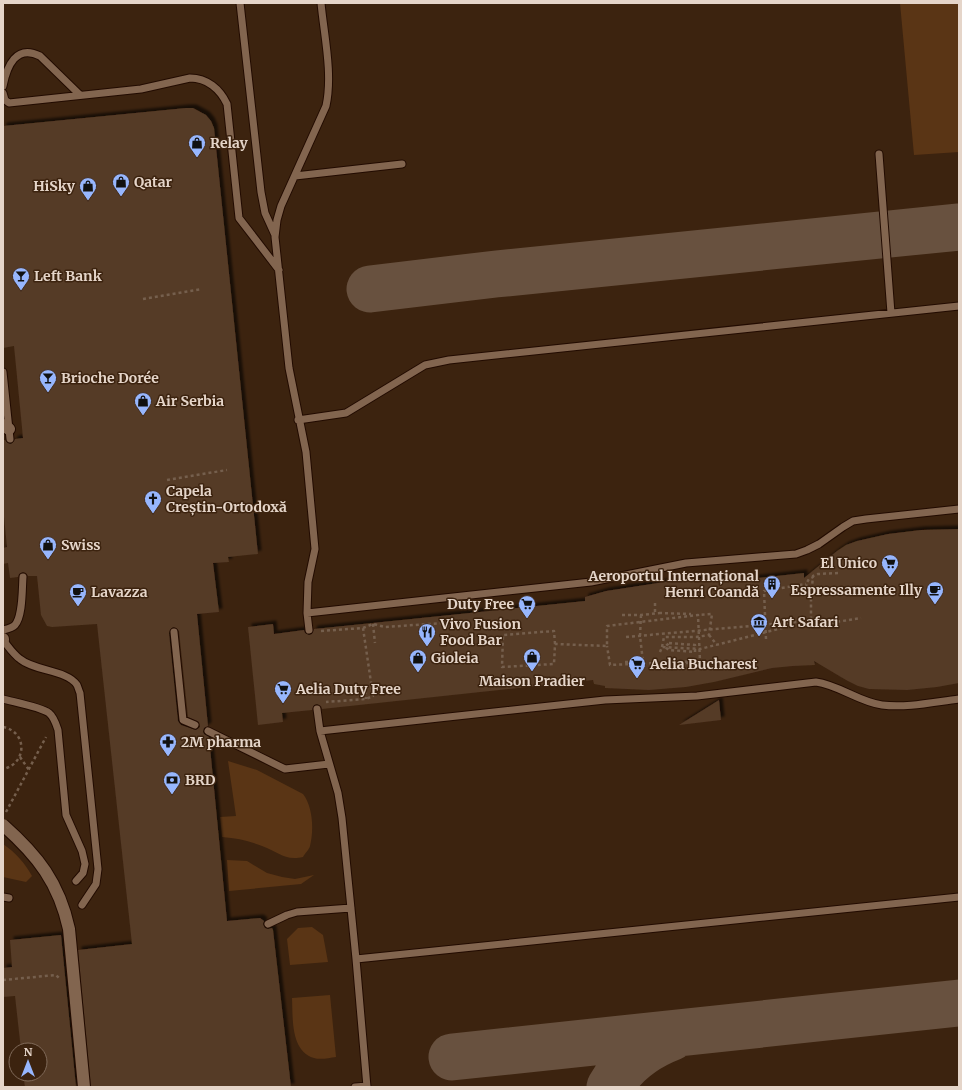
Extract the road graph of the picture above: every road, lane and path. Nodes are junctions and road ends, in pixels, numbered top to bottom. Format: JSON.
{"nodes":[{"id":1,"x":240,"y":3,"type":"edge"},
{"id":2,"x":321,"y":3,"type":"edge"},
{"id":3,"x":3,"y":86,"type":"edge"},
{"id":4,"x":3,"y":93,"type":"edge"},
{"id":5,"x":80,"y":95,"type":"junction"},
{"id":6,"x":879,"y":154,"type":"dead end"},
{"id":7,"x":402,"y":164,"type":"dead end"},
{"id":8,"x":295,"y":176,"type":"junction"},
{"id":9,"x":275,"y":237,"type":"junction"},
{"id":10,"x":279,"y":270,"type":"junction"},
{"id":11,"x":202,"y":289,"type":"dead end"},
{"id":12,"x":143,"y":299,"type":"dead end"},
{"id":13,"x":959,"y":306,"type":"edge"},
{"id":14,"x":891,"y":313,"type":"junction"},
{"id":15,"x":3,"y":372,"type":"edge"},
{"id":16,"x":298,"y":420,"type":"junction"},
{"id":17,"x":8,"y":431,"type":"edge"},
{"id":18,"x":227,"y":470,"type":"dead end"},
{"id":19,"x":166,"y":480,"type":"dead end"},
{"id":20,"x":959,"y":509,"type":"edge"},
{"id":21,"x":838,"y":573,"type":"dead end"},
{"id":22,"x":815,"y":576,"type":"dead end"},
{"id":23,"x":23,"y":577,"type":"dead end"},
{"id":24,"x":806,"y":584,"type":"junction"},
{"id":25,"x":655,"y":603,"type":"dead end"},
{"id":26,"x":307,"y":613,"type":"junction"},
{"id":27,"x":655,"y":613,"type":"junction"},
{"id":28,"x":622,"y":615,"type":"dead end"},
{"id":29,"x":641,"y":615,"type":"junction"},
{"id":30,"x":862,"y":618,"type":"dead end"},
{"id":31,"x":813,"y":620,"type":"junction"},
{"id":32,"x":818,"y":620,"type":"dead end"},
{"id":33,"x":459,"y":622,"type":"dead end"},
{"id":34,"x":373,"y":624,"type":"junction"},
{"id":35,"x":798,"y":624,"type":"dead end"},
{"id":36,"x":362,"y":628,"type":"junction"},
{"id":37,"x":3,"y":630,"type":"edge"},
{"id":38,"x":309,"y":630,"type":"dead end"},
{"id":39,"x":321,"y":631,"type":"dead end"},
{"id":40,"x":174,"y":632,"type":"dead end"},
{"id":41,"x":709,"y":634,"type":"junction"},
{"id":42,"x":640,"y":636,"type":"junction"},
{"id":43,"x":626,"y":637,"type":"dead end"},
{"id":44,"x":766,"y":638,"type":"dead end"},
{"id":45,"x":3,"y":640,"type":"edge"},
{"id":46,"x":376,"y":643,"type":"dead end"},
{"id":47,"x":555,"y":644,"type":"junction"},
{"id":48,"x":608,"y":646,"type":"junction"},
{"id":49,"x":717,"y":646,"type":"dead end"},
{"id":50,"x":663,"y":647,"type":"junction"},
{"id":51,"x":695,"y":649,"type":"junction"},
{"id":52,"x":700,"y":649,"type":"junction"},
{"id":53,"x":660,"y":652,"type":"dead end"},
{"id":54,"x":699,"y":660,"type":"dead end"},
{"id":55,"x":625,"y":662,"type":"dead end"},
{"id":56,"x":643,"y":662,"type":"junction"},
{"id":57,"x":365,"y":685,"type":"dead end"},
{"id":58,"x":3,"y":699,"type":"edge"},
{"id":59,"x":366,"y":699,"type":"junction"},
{"id":60,"x":959,"y":699,"type":"edge"},
{"id":61,"x":319,"y":706,"type":"joint"},
{"id":62,"x":195,"y":725,"type":"dead end"},
{"id":63,"x":3,"y":728,"type":"edge"},
{"id":64,"x":208,"y":731,"type":"dead end"},
{"id":65,"x":320,"y":731,"type":"junction"},
{"id":66,"x":47,"y":735,"type":"dead end"},
{"id":67,"x":20,"y":756,"type":"junction"},
{"id":68,"x":329,"y":764,"type":"junction"},
{"id":69,"x":3,"y":769,"type":"edge"},
{"id":70,"x":29,"y":770,"type":"junction"},
{"id":71,"x":3,"y":818,"type":"edge"},
{"id":72,"x":3,"y":825,"type":"edge"},
{"id":73,"x":76,"y":881,"type":"dead end"},
{"id":74,"x":959,"y":897,"type":"edge"},
{"id":75,"x":82,"y":905,"type":"dead end"},
{"id":76,"x":351,"y":908,"type":"junction"},
{"id":77,"x":268,"y":924,"type":"dead end"},
{"id":78,"x":356,"y":959,"type":"junction"},
{"id":79,"x":3,"y":980,"type":"edge"},
{"id":80,"x":75,"y":994,"type":"junction"},
{"id":81,"x":367,"y":1086,"type":"edge"},
{"id":82,"x":84,"y":1087,"type":"edge"},
{"id":83,"x":355,"y":1087,"type":"edge"}],
"edges":[{"from":1,"to":9,"type":"lane"},
{"from":2,"to":8,"type":"lane"},
{"from":3,"to":5,"type":"lane"},
{"from":4,"to":5,"type":"lane"},
{"from":5,"to":10,"type":"lane"},
{"from":6,"to":14,"type":"lane"},
{"from":7,"to":8,"type":"lane"},
{"from":8,"to":9,"type":"lane"},
{"from":9,"to":10,"type":"lane"},
{"from":10,"to":16,"type":"lane"},
{"from":11,"to":12,"type":"path"},
{"from":13,"to":14,"type":"lane"},
{"from":14,"to":16,"type":"lane"},
{"from":15,"to":17,"type":"lane"},
{"from":16,"to":26,"type":"lane"},
{"from":18,"to":19,"type":"path"},
{"from":20,"to":26,"type":"lane"},
{"from":21,"to":30,"type":"path"},
{"from":22,"to":24,"type":"path"},
{"from":23,"to":37,"type":"lane"},
{"from":24,"to":31,"type":"path"},
{"from":24,"to":44,"type":"path"},
{"from":25,"to":27,"type":"path"},
{"from":26,"to":38,"type":"lane"},
{"from":27,"to":29,"type":"path"},
{"from":27,"to":41,"type":"path"},
{"from":28,"to":29,"type":"path"},
{"from":29,"to":42,"type":"path"},
{"from":31,"to":32,"type":"path"},
{"from":31,"to":42,"type":"path"},
{"from":33,"to":34,"type":"path"},
{"from":34,"to":36,"type":"path"},
{"from":34,"to":46,"type":"path"},
{"from":35,"to":52,"type":"path"},
{"from":36,"to":39,"type":"path"},
{"from":36,"to":59,"type":"path"},
{"from":40,"to":62,"type":"lane"},
{"from":41,"to":49,"type":"path"},
{"from":41,"to":50,"type":"path"},
{"from":42,"to":43,"type":"path"},
{"from":42,"to":56,"type":"path"},
{"from":45,"to":75,"type":"lane"},
{"from":47,"to":47,"type":"path"},
{"from":47,"to":48,"type":"path"},
{"from":48,"to":52,"type":"path"},
{"from":48,"to":52,"type":"path"},
{"from":50,"to":51,"type":"path"},
{"from":50,"to":51,"type":"path"},
{"from":50,"to":53,"type":"path"},
{"from":51,"to":52,"type":"path"},
{"from":54,"to":56,"type":"path"},
{"from":55,"to":56,"type":"path"},
{"from":57,"to":59,"type":"path"},
{"from":58,"to":73,"type":"lane"},
{"from":59,"to":61,"type":"path"},
{"from":60,"to":65,"type":"lane"},
{"from":61,"to":65,"type":"lane"},
{"from":63,"to":67,"type":"path"},
{"from":64,"to":68,"type":"lane"},
{"from":65,"to":68,"type":"lane"},
{"from":66,"to":70,"type":"path"},
{"from":67,"to":69,"type":"path"},
{"from":67,"to":70,"type":"path"},
{"from":68,"to":76,"type":"lane"},
{"from":70,"to":71,"type":"path"},
{"from":72,"to":80,"type":"street","bridge":true},
{"from":74,"to":78,"type":"lane"},
{"from":76,"to":77,"type":"lane"},
{"from":76,"to":78,"type":"lane"},
{"from":78,"to":81,"type":"lane"},
{"from":79,"to":80,"type":"path"},
{"from":80,"to":82,"type":"street","bridge":true},
{"from":81,"to":83,"type":"lane"}]}
